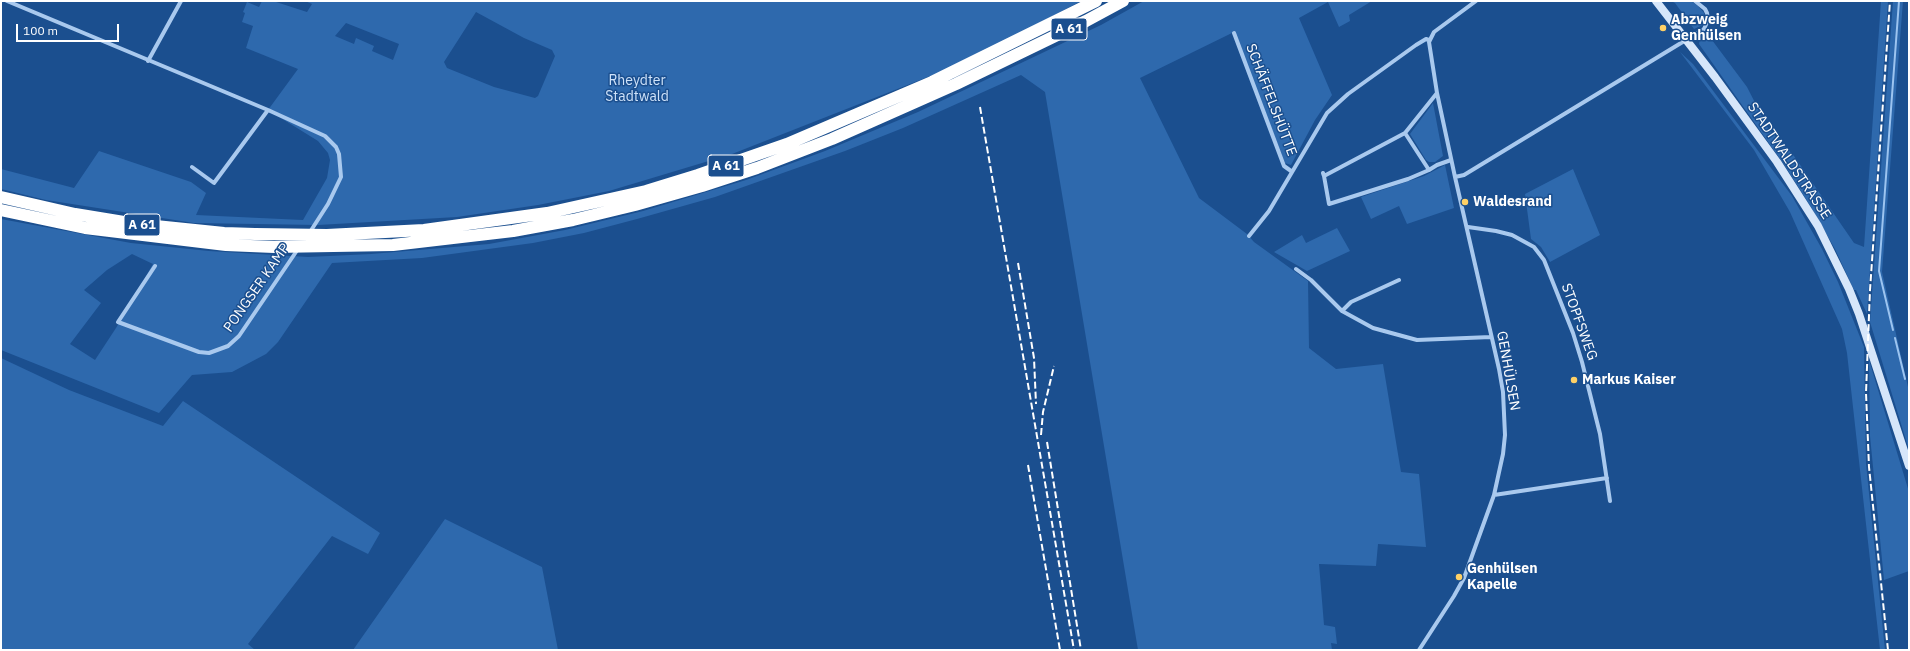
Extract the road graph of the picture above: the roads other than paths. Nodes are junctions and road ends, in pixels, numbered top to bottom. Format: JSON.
{"nodes":[{"id":1,"x":7,"y":1,"type":"edge"},
{"id":2,"x":181,"y":1,"type":"edge"},
{"id":3,"x":1096,"y":1,"type":"edge"},
{"id":4,"x":1123,"y":1,"type":"edge"},
{"id":5,"x":1476,"y":1,"type":"edge"},
{"id":6,"x":1656,"y":1,"type":"edge"},
{"id":7,"x":1695,"y":1,"type":"edge"},
{"id":8,"x":1234,"y":33,"type":"dead end"},
{"id":9,"x":1686,"y":39,"type":"junction"},
{"id":10,"x":1429,"y":40,"type":"junction"},
{"id":11,"x":148,"y":61,"type":"junction"},
{"id":12,"x":1437,"y":92,"type":"junction"},
{"id":13,"x":268,"y":110,"type":"junction"},
{"id":14,"x":1405,"y":134,"type":"junction"},
{"id":15,"x":1451,"y":160,"type":"junction"},
{"id":16,"x":192,"y":167,"type":"dead end"},
{"id":17,"x":1429,"y":170,"type":"junction"},
{"id":18,"x":1292,"y":171,"type":"junction"},
{"id":19,"x":1455,"y":177,"type":"junction"},
{"id":20,"x":1,"y":197,"type":"edge"},
{"id":21,"x":1,"y":210,"type":"edge"},
{"id":22,"x":1468,"y":227,"type":"junction"},
{"id":23,"x":1249,"y":236,"type":"dead end"},
{"id":24,"x":154,"y":266,"type":"dead end"},
{"id":25,"x":1296,"y":269,"type":"dead end"},
{"id":26,"x":1399,"y":280,"type":"dead end"},
{"id":27,"x":1342,"y":311,"type":"junction"},
{"id":28,"x":1491,"y":337,"type":"junction"},
{"id":29,"x":1909,"y":466,"type":"edge"},
{"id":30,"x":1607,"y":478,"type":"junction"},
{"id":31,"x":1494,"y":495,"type":"junction"},
{"id":32,"x":1610,"y":501,"type":"dead end"},
{"id":33,"x":1419,"y":650,"type":"edge"}],
"edges":[{"from":1,"to":11,"type":"street","name":"PONGSER KAMP"},
{"from":2,"to":11,"type":"street"},
{"from":3,"to":20,"type":"highway","number":"A 61"},
{"from":4,"to":21,"type":"highway","number":"A 61"},
{"from":5,"to":10,"type":"street"},
{"from":6,"to":9,"type":"main road","name":"STADTWALDSTRASSE"},
{"from":7,"to":9,"type":"street"},
{"from":8,"to":18,"type":"street","name":"SCHÄFFELSHÜTTE"},
{"from":9,"to":19,"type":"street"},
{"from":9,"to":29,"type":"main road","name":"STADTWALDSTRASSE"},
{"from":10,"to":12,"type":"street","name":"GENHÜLSEN"},
{"from":10,"to":18,"type":"street","name":"SCHÄFFELSHÜTTE"},
{"from":11,"to":13,"type":"street","name":"PONGSER KAMP"},
{"from":12,"to":14,"type":"street"},
{"from":12,"to":15,"type":"street","name":"GENHÜLSEN"},
{"from":13,"to":16,"type":"street"},
{"from":13,"to":24,"type":"street","name":"PONGSER KAMP"},
{"from":14,"to":17,"type":"street"},
{"from":14,"to":17,"type":"street"},
{"from":15,"to":17,"type":"street"},
{"from":15,"to":19,"type":"street","name":"GENHÜLSEN"},
{"from":18,"to":23,"type":"street","name":"SCHÄFFELSHÜTTE"},
{"from":19,"to":22,"type":"street","name":"GENHÜLSEN"},
{"from":22,"to":28,"type":"street","name":"GENHÜLSEN"},
{"from":22,"to":30,"type":"street","name":"STOPFSWEG"},
{"from":25,"to":27,"type":"street"},
{"from":26,"to":27,"type":"street"},
{"from":27,"to":28,"type":"street"},
{"from":28,"to":31,"type":"street","name":"GENHÜLSEN"},
{"from":30,"to":31,"type":"street"},
{"from":30,"to":32,"type":"street","name":"STOPFSWEG"},
{"from":31,"to":33,"type":"street","name":"GENHÜLSEN"}]}
